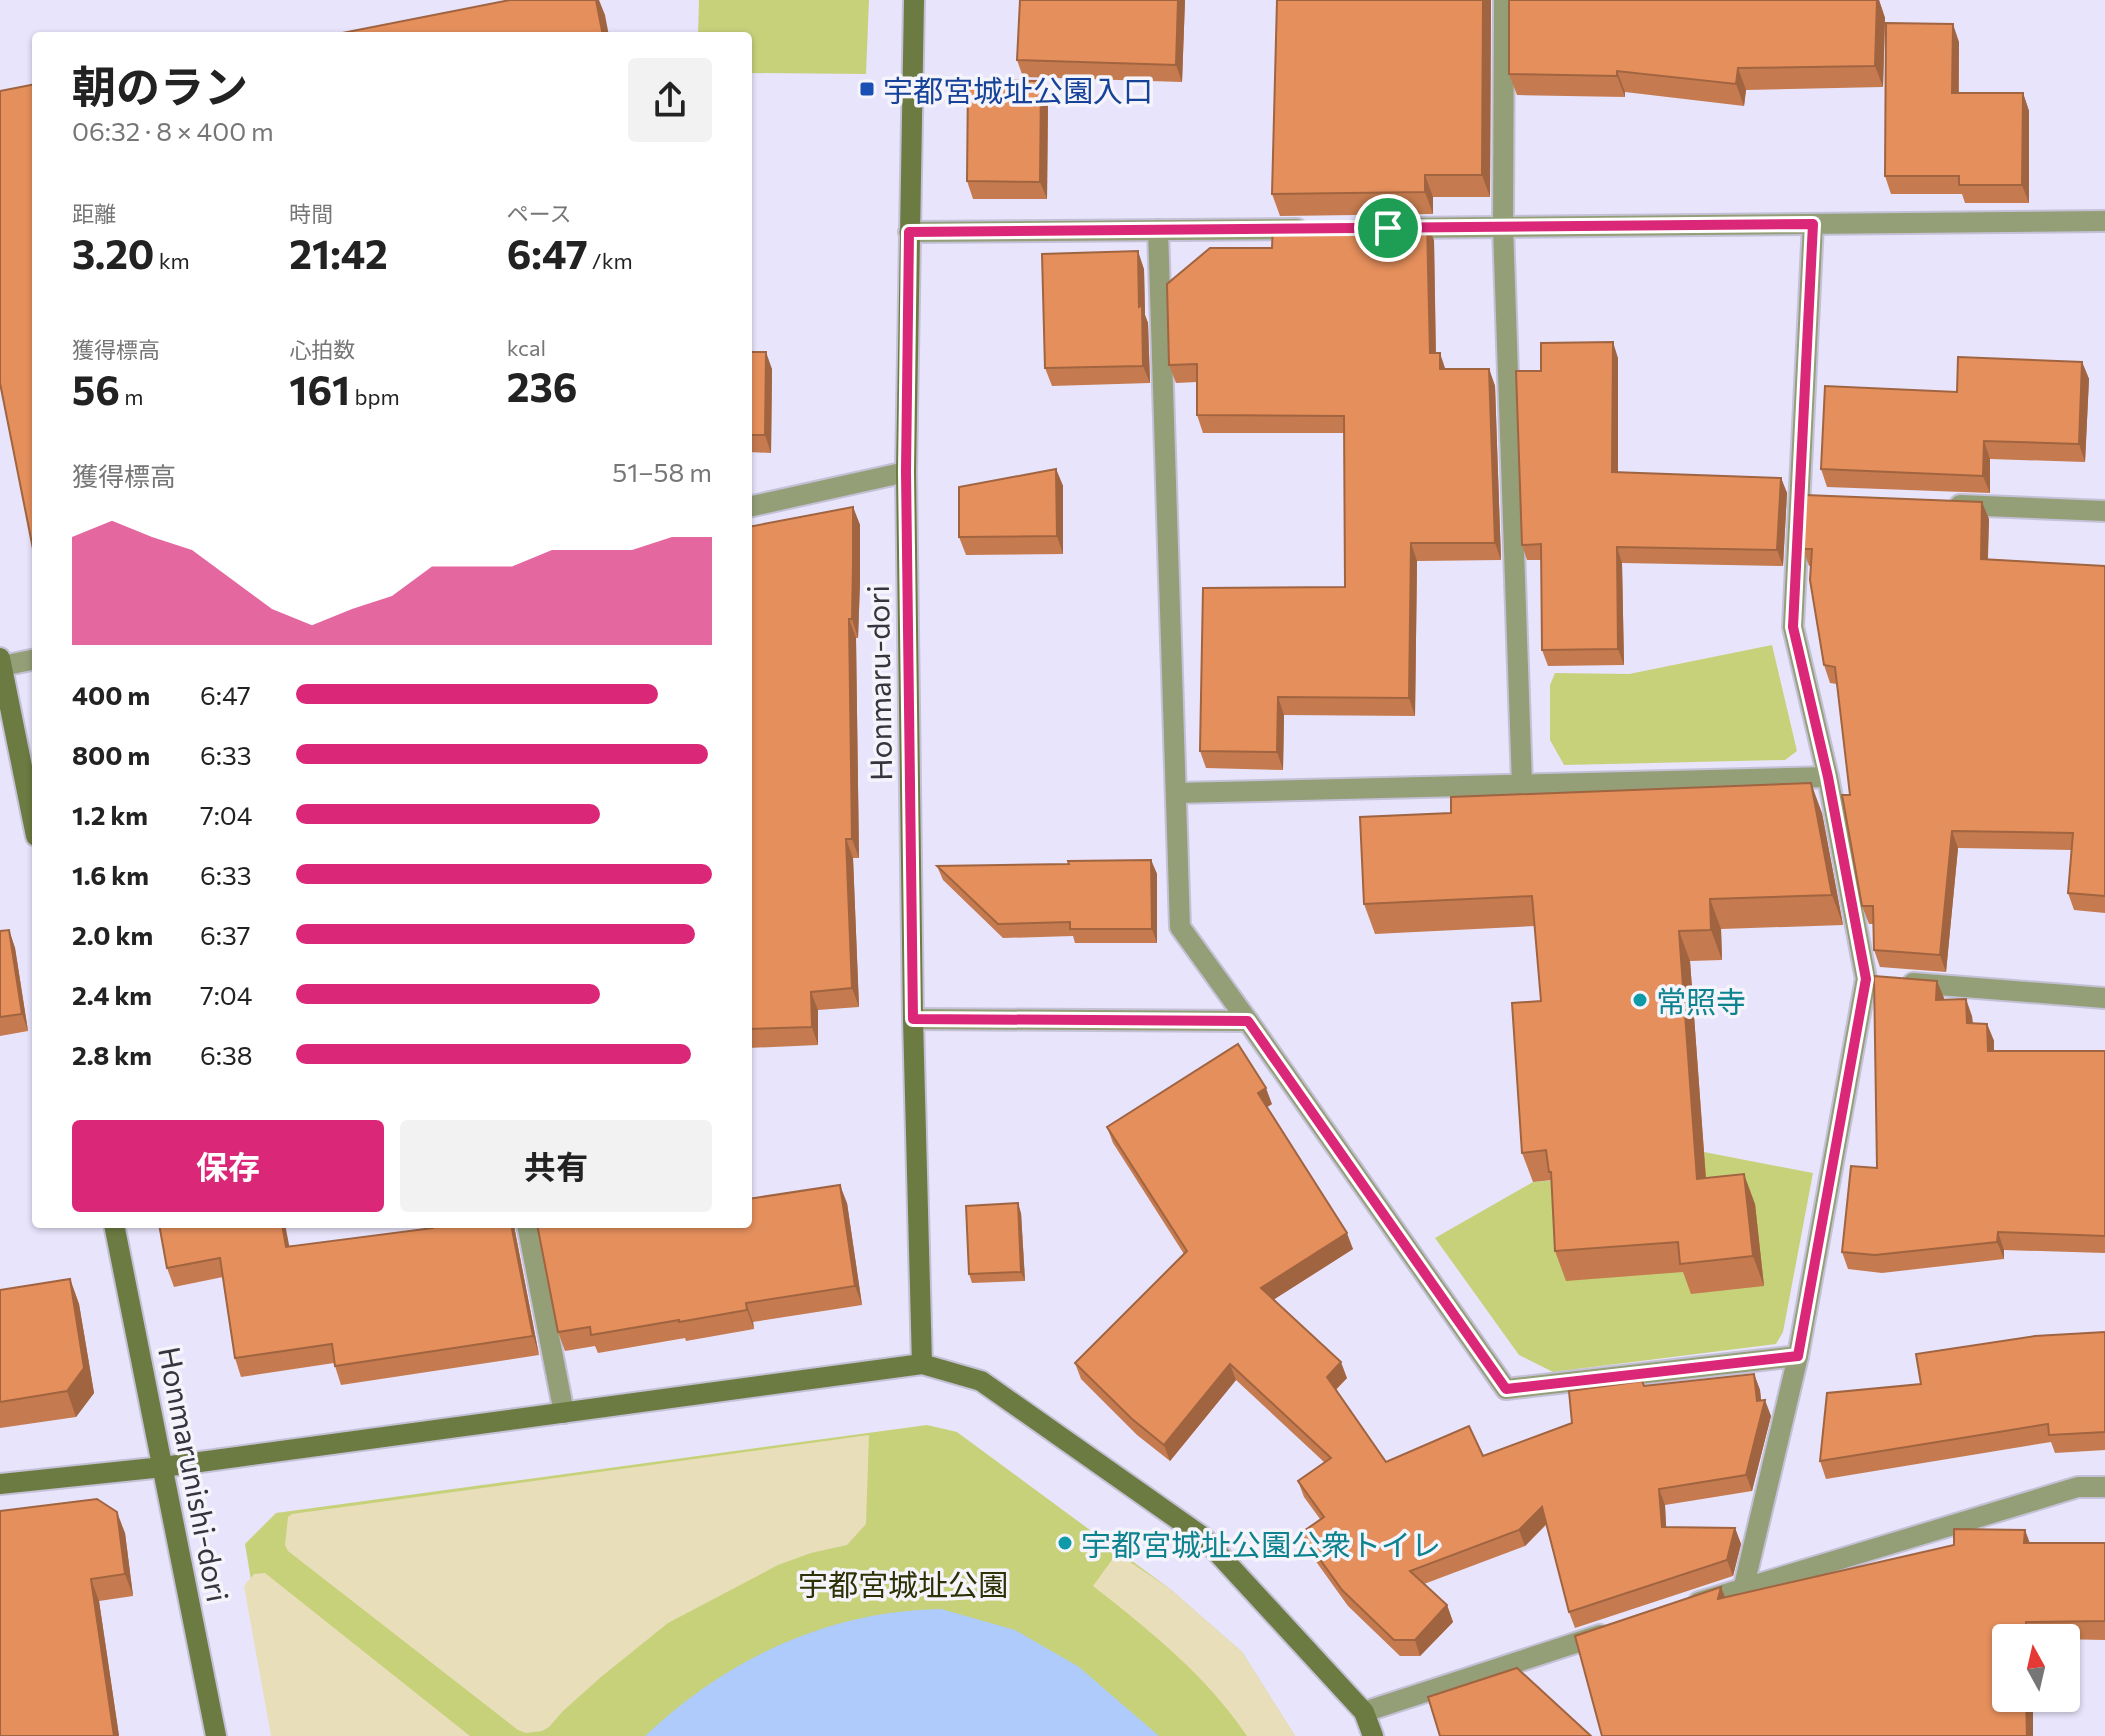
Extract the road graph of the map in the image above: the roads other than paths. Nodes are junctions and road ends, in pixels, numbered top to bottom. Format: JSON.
{"nodes":[{"id":1,"x":914,"y":0,"type":"edge"},
{"id":2,"x":1504,"y":0,"type":"edge"},
{"id":3,"x":2105,"y":221,"type":"edge"},
{"id":4,"x":1813,"y":224,"type":"junction"},
{"id":5,"x":1503,"y":227,"type":"junction"},
{"id":6,"x":1377,"y":228,"type":"edge"},
{"id":7,"x":1315,"y":229,"type":"edge"},
{"id":8,"x":1158,"y":230,"type":"junction"},
{"id":9,"x":909,"y":232,"type":"junction"},
{"id":10,"x":906,"y":472,"type":"junction"},
{"id":11,"x":1937,"y":504,"type":"edge"},
{"id":12,"x":752,"y":506,"type":"edge"},
{"id":13,"x":2105,"y":511,"type":"edge"},
{"id":14,"x":32,"y":659,"type":"edge"},
{"id":15,"x":1,"y":662,"type":"edge"},
{"id":16,"x":1828,"y":777,"type":"junction"},
{"id":17,"x":1522,"y":785,"type":"junction"},
{"id":18,"x":1176,"y":793,"type":"junction"},
{"id":19,"x":32,"y":816,"type":"edge"},
{"id":20,"x":1881,"y":980,"type":"junction"},
{"id":21,"x":2105,"y":998,"type":"edge"},
{"id":22,"x":913,"y":1019,"type":"junction"},
{"id":23,"x":1248,"y":1021,"type":"junction"},
{"id":24,"x":115,"y":1228,"type":"edge"},
{"id":25,"x":528,"y":1228,"type":"edge"},
{"id":26,"x":1798,"y":1356,"type":"junction"},
{"id":27,"x":922,"y":1364,"type":"junction"},
{"id":28,"x":564,"y":1413,"type":"junction"},
{"id":29,"x":163,"y":1467,"type":"junction"},
{"id":30,"x":0,"y":1484,"type":"edge"},
{"id":31,"x":2105,"y":1487,"type":"edge"},
{"id":32,"x":1744,"y":1586,"type":"junction"},
{"id":33,"x":1685,"y":1606,"type":"edge"},
{"id":34,"x":1626,"y":1626,"type":"edge"},
{"id":35,"x":1364,"y":1712,"type":"junction"},
{"id":36,"x":216,"y":1736,"type":"edge"},
{"id":37,"x":1373,"y":1736,"type":"edge"}],
"edges":[{"from":1,"to":9,"type":"street","name":"Honmaru-dori"},
{"from":2,"to":5,"type":"street"},
{"from":3,"to":4,"type":"street"},
{"from":4,"to":5,"type":"street"},
{"from":4,"to":16,"type":"street"},
{"from":5,"to":6,"type":"street"},
{"from":5,"to":17,"type":"street"},
{"from":7,"to":8,"type":"street"},
{"from":8,"to":9,"type":"street"},
{"from":8,"to":18,"type":"street"},
{"from":9,"to":10,"type":"street","name":"Honmaru-dori"},
{"from":10,"to":12,"type":"street"},
{"from":10,"to":22,"type":"street","name":"Honmaru-dori"},
{"from":11,"to":13,"type":"street"},
{"from":14,"to":15,"type":"street"},
{"from":15,"to":19,"type":"street"},
{"from":16,"to":17,"type":"street"},
{"from":16,"to":20,"type":"street"},
{"from":17,"to":18,"type":"street"},
{"from":18,"to":23,"type":"street"},
{"from":20,"to":21,"type":"street"},
{"from":20,"to":26,"type":"street"},
{"from":22,"to":23,"type":"street"},
{"from":22,"to":27,"type":"street","name":"Honmaru-dori"},
{"from":23,"to":26,"type":"street"},
{"from":24,"to":29,"type":"street","name":"Honmarunishi-dori"},
{"from":25,"to":28,"type":"street"},
{"from":26,"to":32,"type":"street"},
{"from":27,"to":28,"type":"street"},
{"from":27,"to":35,"type":"street"},
{"from":28,"to":29,"type":"street"},
{"from":29,"to":30,"type":"street"},
{"from":29,"to":36,"type":"street","name":"Honmarunishi-dori"},
{"from":31,"to":32,"type":"street"},
{"from":32,"to":33,"type":"street"},
{"from":34,"to":35,"type":"street"},
{"from":35,"to":37,"type":"street"}]}
